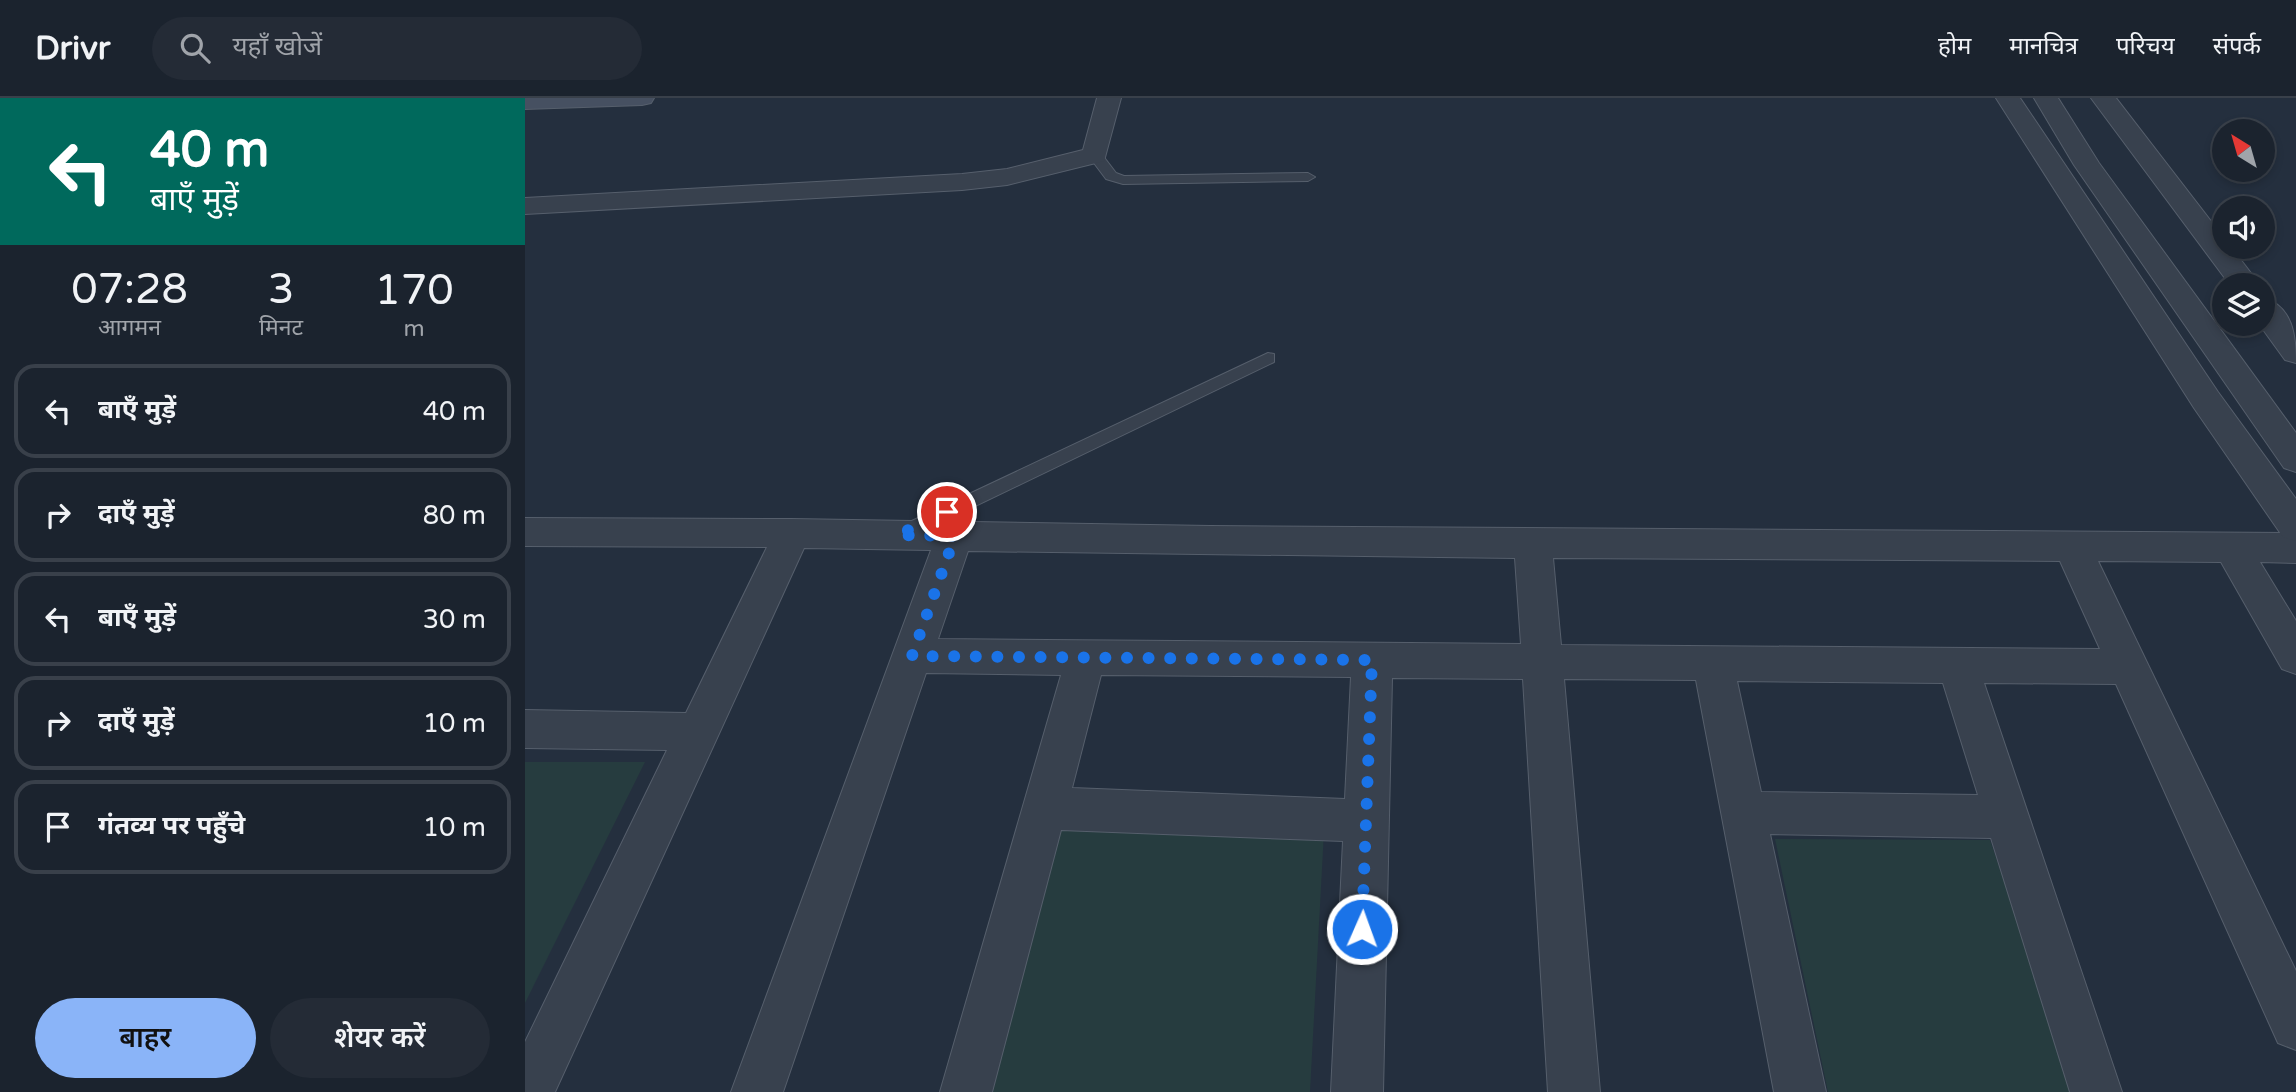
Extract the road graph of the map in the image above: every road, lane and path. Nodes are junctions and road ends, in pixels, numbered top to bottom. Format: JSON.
{"nodes":[{"id":1,"x":642,"y":98,"type":"edge"},
{"id":2,"x":1109,"y":98,"type":"edge"},
{"id":3,"x":2008,"y":98,"type":"edge"},
{"id":4,"x":2046,"y":98,"type":"edge"},
{"id":5,"x":2103,"y":98,"type":"edge"},
{"id":6,"x":525,"y":102,"type":"edge"},
{"id":7,"x":1095,"y":155,"type":"junction"},
{"id":8,"x":1308,"y":177,"type":"dead end"},
{"id":9,"x":525,"y":206,"type":"edge"},
{"id":10,"x":2236,"y":273,"type":"edge"},
{"id":11,"x":2276,"y":314,"type":"edge"},
{"id":12,"x":2296,"y":352,"type":"edge"},
{"id":13,"x":1268,"y":358,"type":"dead end"},
{"id":14,"x":2296,"y":459,"type":"edge"},
{"id":15,"x":2296,"y":527,"type":"edge"},
{"id":16,"x":525,"y":532,"type":"edge"},
{"id":17,"x":792,"y":533,"type":"junction"},
{"id":18,"x":898,"y":535,"type":"junction"},
{"id":19,"x":955,"y":536,"type":"junction"},
{"id":20,"x":1532,"y":543,"type":"junction"},
{"id":21,"x":2072,"y":547,"type":"junction"},
{"id":22,"x":2232,"y":548,"type":"junction"},
{"id":23,"x":2296,"y":548,"type":"edge"},
{"id":24,"x":912,"y":656,"type":"junction"},
{"id":25,"x":1086,"y":657,"type":"junction"},
{"id":26,"x":2296,"y":657,"type":"edge"},
{"id":27,"x":1372,"y":660,"type":"junction"},
{"id":28,"x":1541,"y":661,"type":"junction"},
{"id":29,"x":1713,"y":662,"type":"junction"},
{"id":30,"x":1957,"y":664,"type":"junction"},
{"id":31,"x":2128,"y":667,"type":"junction"},
{"id":32,"x":525,"y":729,"type":"edge"},
{"id":33,"x":698,"y":732,"type":"junction"},
{"id":34,"x":1044,"y":808,"type":"junction"},
{"id":35,"x":1744,"y":813,"type":"junction"},
{"id":36,"x":2007,"y":817,"type":"junction"},
{"id":37,"x":1366,"y":821,"type":"junction"},
{"id":38,"x":2296,"y":1025,"type":"edge"},
{"id":39,"x":530,"y":1076,"type":"edge"},
{"id":40,"x":757,"y":1092,"type":"edge"},
{"id":41,"x":966,"y":1092,"type":"edge"},
{"id":42,"x":1357,"y":1092,"type":"edge"},
{"id":43,"x":1574,"y":1092,"type":"edge"},
{"id":44,"x":1800,"y":1092,"type":"edge"},
{"id":45,"x":2096,"y":1092,"type":"edge"}],
"edges":[{"from":1,"to":6,"type":"main road"},
{"from":2,"to":7,"type":"street"},
{"from":3,"to":15,"type":"street"},
{"from":4,"to":14,"type":"street"},
{"from":5,"to":10,"type":"street"},
{"from":7,"to":8,"type":"lane"},
{"from":7,"to":9,"type":"street"},
{"from":11,"to":12,"type":"street"},
{"from":13,"to":18,"type":"lane"},
{"from":16,"to":17,"type":"street"},
{"from":17,"to":18,"type":"street"},
{"from":17,"to":33,"type":"street"},
{"from":18,"to":19,"type":"street"},
{"from":19,"to":20,"type":"street"},
{"from":19,"to":24,"type":"street"},
{"from":20,"to":21,"type":"street"},
{"from":20,"to":28,"type":"street"},
{"from":21,"to":22,"type":"street"},
{"from":21,"to":31,"type":"street"},
{"from":22,"to":23,"type":"street"},
{"from":22,"to":26,"type":"street"},
{"from":24,"to":25,"type":"street"},
{"from":24,"to":40,"type":"street"},
{"from":25,"to":27,"type":"street"},
{"from":25,"to":34,"type":"street"},
{"from":27,"to":28,"type":"street"},
{"from":27,"to":37,"type":"street"},
{"from":28,"to":29,"type":"street"},
{"from":28,"to":43,"type":"street"},
{"from":29,"to":30,"type":"street"},
{"from":29,"to":35,"type":"street"},
{"from":30,"to":31,"type":"street"},
{"from":30,"to":36,"type":"street"},
{"from":31,"to":38,"type":"street"},
{"from":32,"to":33,"type":"street"},
{"from":33,"to":39,"type":"street"},
{"from":34,"to":37,"type":"street"},
{"from":34,"to":41,"type":"street"},
{"from":35,"to":36,"type":"street"},
{"from":35,"to":44,"type":"street"},
{"from":36,"to":45,"type":"street"},
{"from":37,"to":42,"type":"street"}]}
